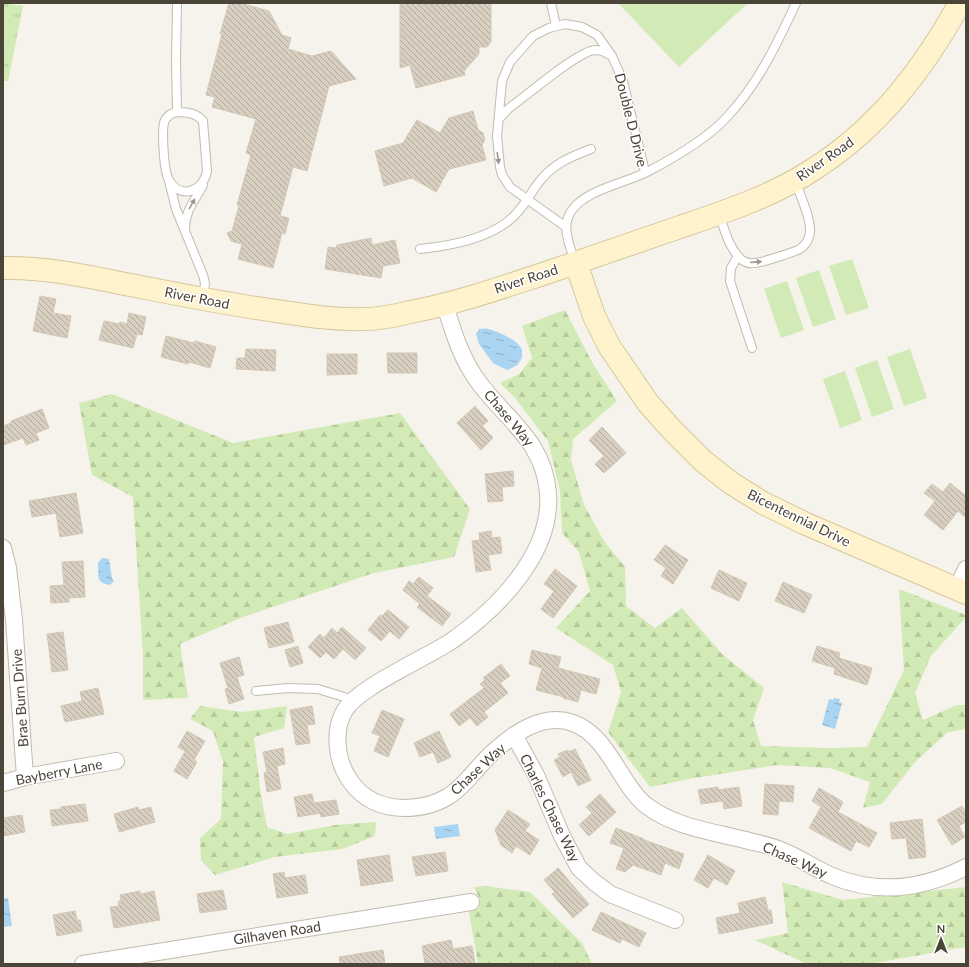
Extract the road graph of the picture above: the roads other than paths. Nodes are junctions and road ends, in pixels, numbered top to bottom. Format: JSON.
{"nodes":[{"id":1,"x":177,"y":3,"type":"edge"},
{"id":2,"x":551,"y":3,"type":"edge"},
{"id":3,"x":796,"y":3,"type":"edge"},
{"id":4,"x":960,"y":3,"type":"edge"},
{"id":5,"x":556,"y":26,"type":"junction"},
{"id":6,"x":612,"y":56,"type":"junction"},
{"id":7,"x":177,"y":112,"type":"junction"},
{"id":8,"x":499,"y":119,"type":"junction"},
{"id":9,"x":590,"y":149,"type":"dead end"},
{"id":10,"x":645,"y":172,"type":"junction"},
{"id":11,"x":167,"y":177,"type":"junction"},
{"id":12,"x":206,"y":178,"type":"junction"},
{"id":13,"x":795,"y":180,"type":"junction"},
{"id":14,"x":527,"y":200,"type":"junction"},
{"id":15,"x":719,"y":214,"type":"junction"},
{"id":16,"x":566,"y":227,"type":"junction"},
{"id":17,"x":185,"y":232,"type":"junction"},
{"id":18,"x":420,"y":249,"type":"dead end"},
{"id":19,"x":738,"y":256,"type":"junction"},
{"id":20,"x":576,"y":263,"type":"junction"},
{"id":21,"x":3,"y":268,"type":"edge"},
{"id":22,"x":203,"y":300,"type":"junction"},
{"id":23,"x":445,"y":305,"type":"junction"},
{"id":24,"x":752,"y":348,"type":"dead end"},
{"id":25,"x":3,"y":548,"type":"edge"},
{"id":26,"x":966,"y":569,"type":"edge"},
{"id":27,"x":961,"y":591,"type":"edge"},
{"id":28,"x":256,"y":691,"type":"dead end"},
{"id":29,"x":354,"y":700,"type":"junction"},
{"id":30,"x":514,"y":735,"type":"junction"},
{"id":31,"x":116,"y":761,"type":"dead end"},
{"id":32,"x":25,"y":777,"type":"junction"},
{"id":33,"x":3,"y":783,"type":"edge"},
{"id":34,"x":966,"y":867,"type":"edge"},
{"id":35,"x":471,"y":902,"type":"dead end"},
{"id":36,"x":675,"y":920,"type":"dead end"},
{"id":37,"x":83,"y":964,"type":"edge"}],
"edges":[{"from":1,"to":7,"type":"lane"},
{"from":2,"to":5,"type":"lane"},
{"from":3,"to":10,"type":"lane"},
{"from":4,"to":13,"type":"street","name":"River Road"},
{"from":5,"to":6,"type":"lane","name":"Double D Drive"},
{"from":5,"to":8,"type":"lane","name":"Double D Drive"},
{"from":6,"to":8,"type":"lane"},
{"from":6,"to":10,"type":"lane","name":"Double D Drive"},
{"from":7,"to":11,"type":"lane"},
{"from":7,"to":12,"type":"lane"},
{"from":8,"to":14,"type":"lane","name":"Double D Drive","one_way":true},
{"from":9,"to":14,"type":"lane"},
{"from":10,"to":16,"type":"lane","name":"Double D Drive"},
{"from":11,"to":12,"type":"lane"},
{"from":11,"to":17,"type":"lane"},
{"from":17,"to":12,"type":"lane","one_way":true},
{"from":13,"to":15,"type":"street","name":"River Road"},
{"from":19,"to":13,"type":"lane","one_way":true},
{"from":14,"to":16,"type":"lane","name":"Double D Drive"},
{"from":14,"to":18,"type":"lane"},
{"from":15,"to":19,"type":"lane"},
{"from":15,"to":20,"type":"street","name":"River Road"},
{"from":16,"to":20,"type":"lane"},
{"from":17,"to":22,"type":"lane"},
{"from":19,"to":24,"type":"lane"},
{"from":20,"to":23,"type":"street","name":"River Road"},
{"from":20,"to":27,"type":"street","name":"Bicentennial Drive"},
{"from":21,"to":22,"type":"street","name":"River Road"},
{"from":22,"to":23,"type":"street","name":"River Road"},
{"from":23,"to":29,"type":"street","name":"Chase Way"},
{"from":25,"to":32,"type":"street","name":"Brae Burn Drive"},
{"from":26,"to":27,"type":"street"},
{"from":28,"to":29,"type":"lane"},
{"from":29,"to":30,"type":"street","name":"Chase Way"},
{"from":30,"to":34,"type":"street","name":"Chase Way"},
{"from":30,"to":36,"type":"street","name":"Charles Chase Way"},
{"from":31,"to":32,"type":"street","name":"Bayberry Lane"},
{"from":32,"to":33,"type":"street","name":"Bayberry Lane"},
{"from":35,"to":37,"type":"street","name":"Gilhaven Road"}]}
